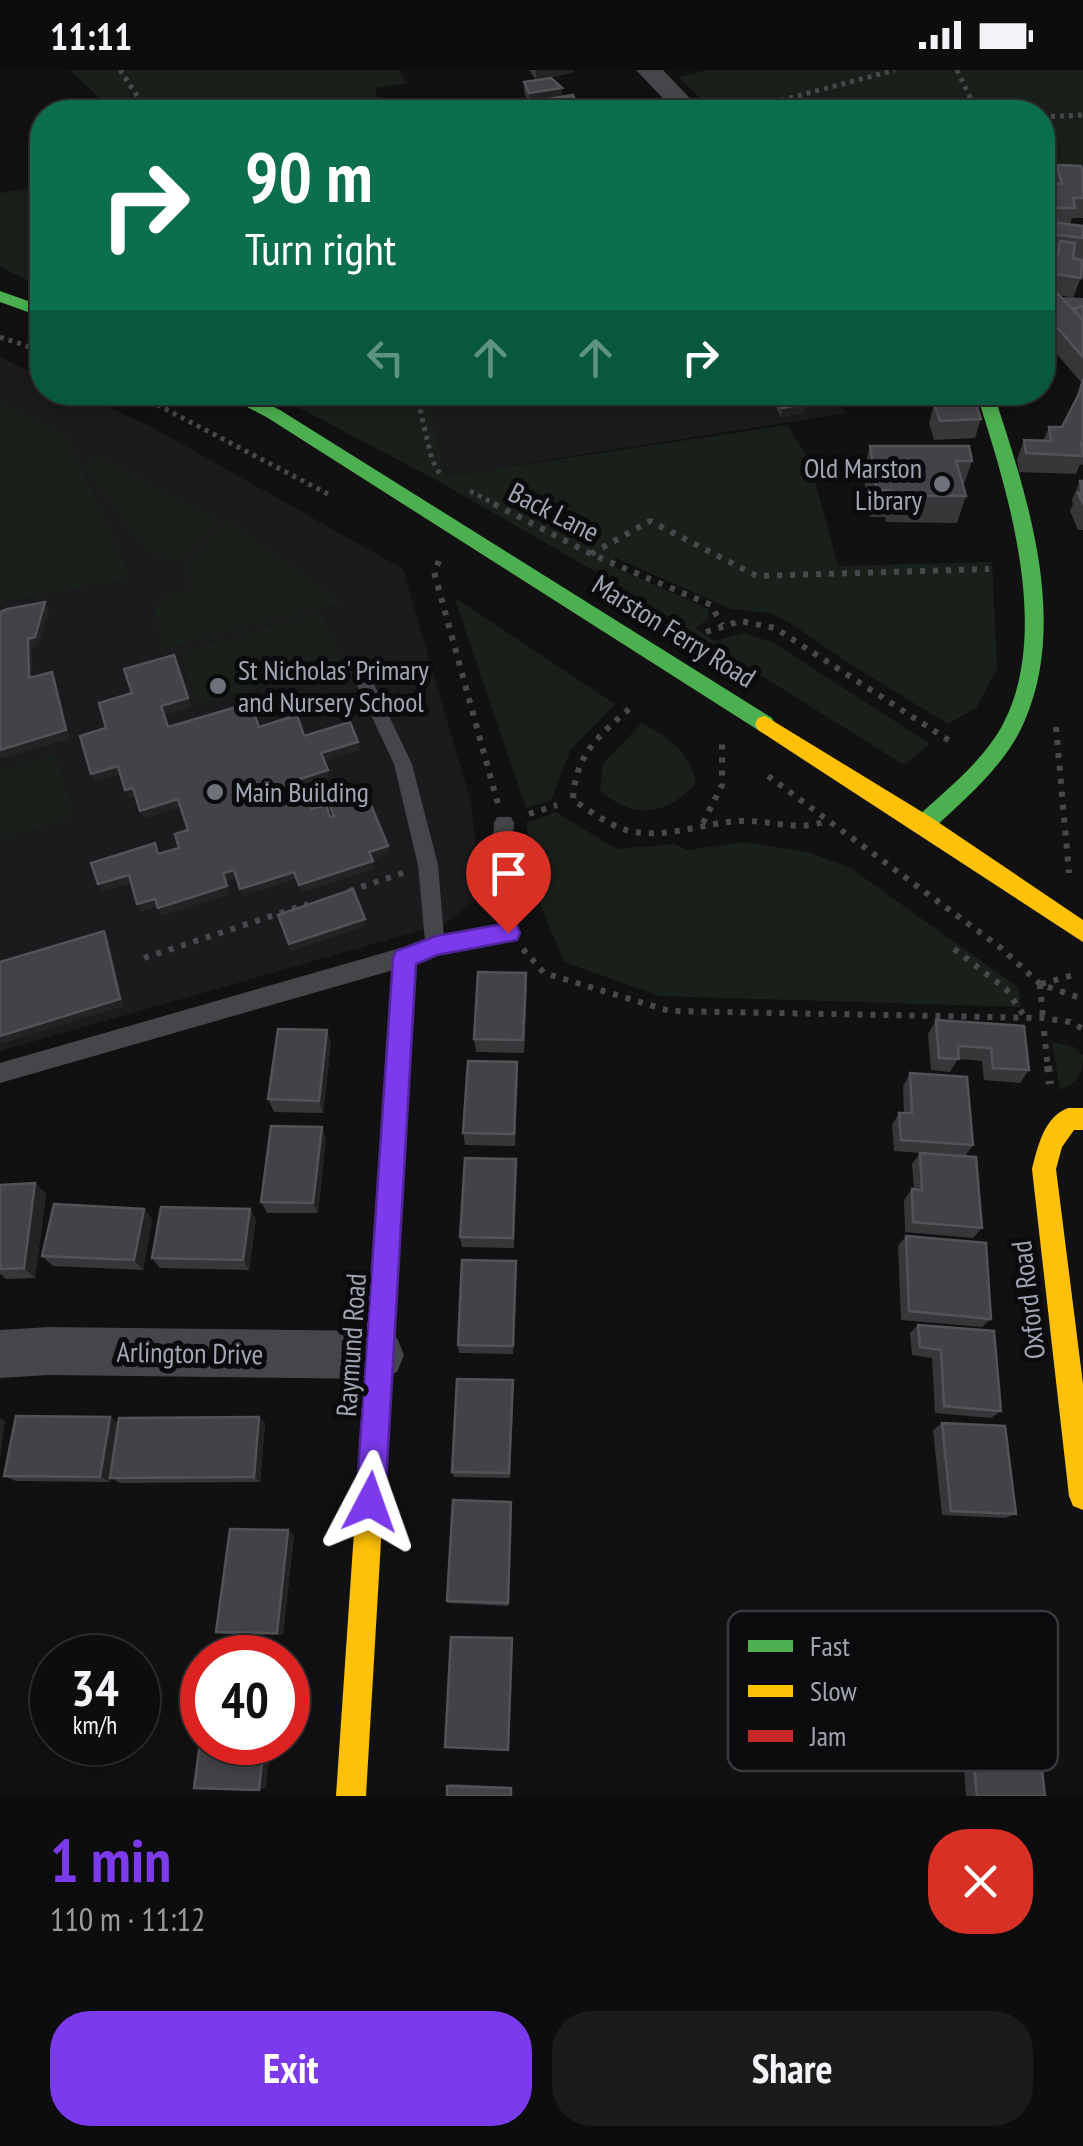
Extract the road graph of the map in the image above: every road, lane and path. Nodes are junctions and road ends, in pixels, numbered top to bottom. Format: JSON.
{"nodes":[{"id":1,"x":120,"y":70,"type":"edge"},
{"id":2,"x":649,"y":70,"type":"edge"},
{"id":3,"x":895,"y":70,"type":"edge"},
{"id":4,"x":957,"y":70,"type":"edge"},
{"id":5,"x":140,"y":100,"type":"edge"},
{"id":6,"x":678,"y":100,"type":"edge"},
{"id":7,"x":782,"y":100,"type":"edge"},
{"id":8,"x":971,"y":100,"type":"edge"},
{"id":9,"x":1083,"y":114,"type":"edge"},
{"id":10,"x":1055,"y":115,"type":"edge"},
{"id":11,"x":0,"y":296,"type":"edge"},
{"id":12,"x":1055,"y":306,"type":"edge"},
{"id":13,"x":30,"y":307,"type":"edge"},
{"id":14,"x":1083,"y":307,"type":"edge"},
{"id":15,"x":0,"y":336,"type":"edge"},
{"id":16,"x":30,"y":347,"type":"edge"},
{"id":17,"x":255,"y":405,"type":"edge"},
{"id":18,"x":419,"y":405,"type":"edge"},
{"id":19,"x":987,"y":405,"type":"edge"},
{"id":20,"x":442,"y":476,"type":"dead end"},
{"id":21,"x":458,"y":485,"type":"dead end"},
{"id":22,"x":591,"y":554,"type":"junction"},
{"id":23,"x":442,"y":556,"type":"dead end"},
{"id":24,"x":992,"y":569,"type":"dead end"},
{"id":25,"x":722,"y":625,"type":"junction"},
{"id":26,"x":706,"y":632,"type":"dead end"},
{"id":27,"x":365,"y":684,"type":"dead end"},
{"id":28,"x":629,"y":709,"type":"dead end"},
{"id":29,"x":1056,"y":724,"type":"dead end"},
{"id":30,"x":948,"y":750,"type":"dead end"},
{"id":31,"x":737,"y":753,"type":"dead end"},
{"id":32,"x":767,"y":776,"type":"dead end"},
{"id":33,"x":826,"y":821,"type":"junction"},
{"id":34,"x":504,"y":823,"type":"joint"},
{"id":35,"x":704,"y":823,"type":"junction"},
{"id":36,"x":924,"y":824,"type":"junction"},
{"id":37,"x":428,"y":865,"type":"junction"},
{"id":38,"x":1070,"y":872,"type":"dead end"},
{"id":39,"x":334,"y":896,"type":"edge"},
{"id":40,"x":315,"y":902,"type":"edge"},
{"id":41,"x":1083,"y":932,"type":"edge"},
{"id":42,"x":508,"y":933,"type":"junction"},
{"id":43,"x":436,"y":946,"type":"junction"},
{"id":44,"x":954,"y":949,"type":"dead end"},
{"id":45,"x":144,"y":958,"type":"dead end"},
{"id":46,"x":404,"y":958,"type":"junction"},
{"id":47,"x":1083,"y":972,"type":"edge"},
{"id":48,"x":1040,"y":984,"type":"junction"},
{"id":49,"x":1083,"y":999,"type":"edge"},
{"id":50,"x":1026,"y":1018,"type":"junction"},
{"id":51,"x":1043,"y":1018,"type":"junction"},
{"id":52,"x":1044,"y":1030,"type":"dead end"},
{"id":53,"x":1083,"y":1030,"type":"edge"},
{"id":54,"x":0,"y":1073,"type":"edge"},
{"id":55,"x":1052,"y":1100,"type":"dead end"},
{"id":56,"x":1083,"y":1120,"type":"edge"},
{"id":57,"x":0,"y":1354,"type":"edge"},
{"id":58,"x":380,"y":1355,"type":"junction"},
{"id":59,"x":1083,"y":1496,"type":"edge"},
{"id":60,"x":351,"y":1796,"type":"edge"}],
"edges":[{"from":1,"to":5,"type":"path"},
{"from":2,"to":6,"type":"street"},
{"from":3,"to":7,"type":"path"},
{"from":4,"to":8,"type":"path"},
{"from":9,"to":10,"type":"path"},
{"from":11,"to":13,"type":"street"},
{"from":12,"to":14,"type":"street"},
{"from":15,"to":16,"type":"path"},
{"from":17,"to":36,"type":"street","name":"Marston Ferry Road"},
{"from":18,"to":20,"type":"path"},
{"from":19,"to":36,"type":"street"},
{"from":21,"to":22,"type":"path","name":"Back Lane"},
{"from":22,"to":24,"type":"path"},
{"from":22,"to":25,"type":"path","name":"Back Lane"},
{"from":23,"to":34,"type":"path"},
{"from":25,"to":26,"type":"path"},
{"from":25,"to":30,"type":"path"},
{"from":27,"to":37,"type":"lane"},
{"from":28,"to":35,"type":"path"},
{"from":29,"to":38,"type":"path"},
{"from":31,"to":35,"type":"path"},
{"from":32,"to":33,"type":"path"},
{"from":33,"to":35,"type":"path"},
{"from":33,"to":48,"type":"path"},
{"from":34,"to":42,"type":"lane"},
{"from":36,"to":41,"type":"street","name":"Marston Ferry Road"},
{"from":37,"to":39,"type":"path"},
{"from":37,"to":43,"type":"lane"},
{"from":40,"to":45,"type":"path"},
{"from":42,"to":43,"type":"lane"},
{"from":42,"to":50,"type":"path"},
{"from":43,"to":46,"type":"lane"},
{"from":44,"to":50,"type":"path"},
{"from":46,"to":54,"type":"lane"},
{"from":46,"to":58,"type":"street","name":"Raymund Road"},
{"from":47,"to":48,"type":"path"},
{"from":48,"to":49,"type":"path"},
{"from":48,"to":51,"type":"path"},
{"from":50,"to":51,"type":"path"},
{"from":51,"to":53,"type":"path"},
{"from":52,"to":55,"type":"path"},
{"from":56,"to":59,"type":"street","name":"Oxford Road"},
{"from":57,"to":58,"type":"street","name":"Arlington Drive"},
{"from":58,"to":60,"type":"street","name":"Raymund Road"}]}
